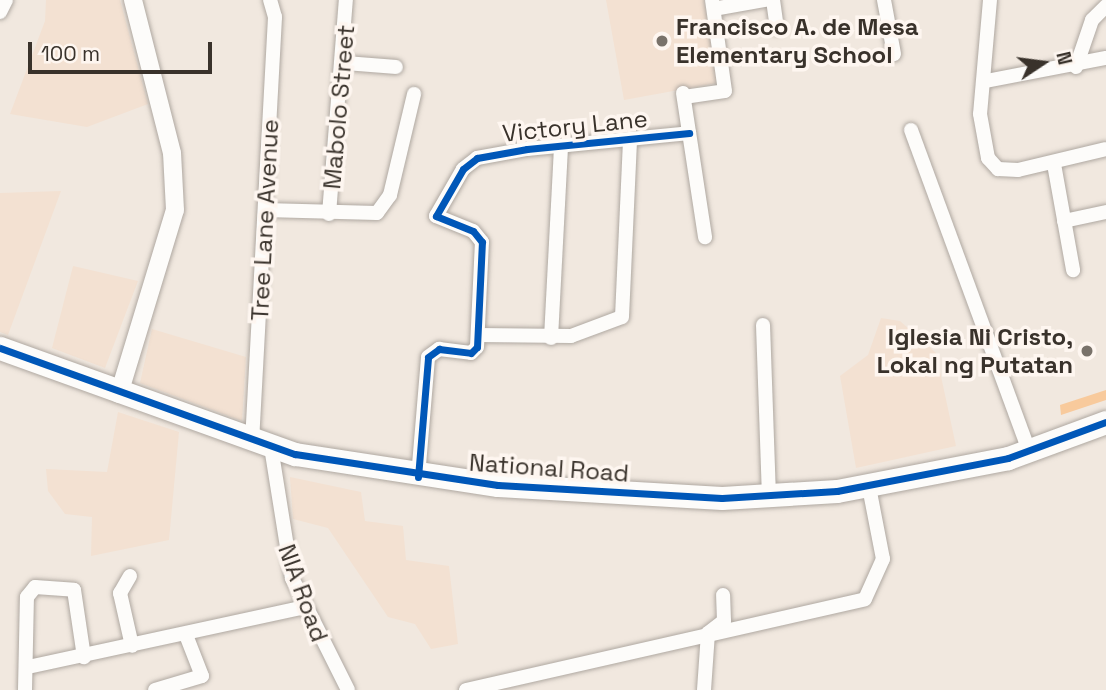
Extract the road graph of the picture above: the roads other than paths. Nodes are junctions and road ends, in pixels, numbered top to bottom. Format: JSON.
{"nodes":[{"id":1,"x":133,"y":0,"type":"edge"},
{"id":2,"x":270,"y":0,"type":"edge"},
{"id":3,"x":346,"y":0,"type":"edge"},
{"id":4,"x":765,"y":0,"type":"edge"},
{"id":5,"x":773,"y":0,"type":"edge"},
{"id":6,"x":884,"y":0,"type":"edge"},
{"id":7,"x":990,"y":0,"type":"edge"},
{"id":8,"x":716,"y":4,"type":"edge"},
{"id":9,"x":1106,"y":6,"type":"edge"},
{"id":10,"x":777,"y":28,"type":"dead end"},
{"id":11,"x":894,"y":54,"type":"dead end"},
{"id":12,"x":1106,"y":58,"type":"edge"},
{"id":13,"x":346,"y":63,"type":"junction"},
{"id":14,"x":396,"y":67,"type":"dead end"},
{"id":15,"x":1076,"y":67,"type":"junction"},
{"id":16,"x":986,"y":81,"type":"junction"},
{"id":17,"x":414,"y":94,"type":"dead end"},
{"id":18,"x":911,"y":130,"type":"dead end"},
{"id":19,"x":690,"y":133,"type":"junction"},
{"id":20,"x":630,"y":139,"type":"junction"},
{"id":21,"x":561,"y":146,"type":"junction"},
{"id":22,"x":1106,"y":149,"type":"edge"},
{"id":23,"x":1054,"y":164,"type":"junction"},
{"id":24,"x":265,"y":210,"type":"junction"},
{"id":25,"x":1106,"y":212,"type":"edge"},
{"id":26,"x":329,"y":214,"type":"junction"},
{"id":27,"x":1064,"y":221,"type":"junction"},
{"id":28,"x":705,"y":237,"type":"dead end"},
{"id":29,"x":1073,"y":270,"type":"dead end"},
{"id":30,"x":763,"y":325,"type":"dead end"},
{"id":31,"x":478,"y":335,"type":"junction"},
{"id":32,"x":551,"y":338,"type":"junction"},
{"id":33,"x":0,"y":348,"type":"edge"},
{"id":34,"x":119,"y":394,"type":"junction"},
{"id":35,"x":1106,"y":422,"type":"edge"},
{"id":36,"x":262,"y":444,"type":"junction"},
{"id":37,"x":1029,"y":450,"type":"junction"},
{"id":38,"x":418,"y":477,"type":"junction"},
{"id":39,"x":869,"y":487,"type":"junction"},
{"id":40,"x":769,"y":497,"type":"junction"},
{"id":41,"x":130,"y":576,"type":"dead end"},
{"id":42,"x":723,"y":596,"type":"dead end"},
{"id":43,"x":304,"y":607,"type":"junction"},
{"id":44,"x":708,"y":634,"type":"junction"},
{"id":45,"x":186,"y":635,"type":"junction"},
{"id":46,"x":132,"y":646,"type":"junction"},
{"id":47,"x":84,"y":657,"type":"junction"},
{"id":48,"x":28,"y":667,"type":"junction"},
{"id":49,"x":25,"y":690,"type":"edge"},
{"id":50,"x":155,"y":690,"type":"edge"},
{"id":51,"x":348,"y":690,"type":"edge"},
{"id":52,"x":466,"y":690,"type":"edge"},
{"id":53,"x":704,"y":690,"type":"edge"}],
"edges":[{"from":1,"to":34,"type":"street"},
{"from":2,"to":24,"type":"street","name":"Tree Lane Avenue"},
{"from":3,"to":13,"type":"street","name":"Mabolo Street"},
{"from":4,"to":8,"type":"street"},
{"from":5,"to":10,"type":"street"},
{"from":6,"to":11,"type":"street"},
{"from":7,"to":16,"type":"street"},
{"from":8,"to":19,"type":"street"},
{"from":9,"to":15,"type":"street"},
{"from":12,"to":15,"type":"street"},
{"from":13,"to":14,"type":"street"},
{"from":13,"to":26,"type":"street","name":"Mabolo Street"},
{"from":15,"to":16,"type":"street"},
{"from":16,"to":23,"type":"street"},
{"from":17,"to":26,"type":"street"},
{"from":18,"to":37,"type":"street"},
{"from":19,"to":20,"type":"street","name":"Victory Lane"},
{"from":19,"to":28,"type":"street"},
{"from":20,"to":21,"type":"street","name":"Victory Lane"},
{"from":20,"to":32,"type":"street"},
{"from":21,"to":31,"type":"street","name":"Victory Lane"},
{"from":21,"to":32,"type":"street"},
{"from":22,"to":23,"type":"street"},
{"from":23,"to":27,"type":"street"},
{"from":24,"to":26,"type":"street"},
{"from":24,"to":36,"type":"street","name":"Tree Lane Avenue"},
{"from":25,"to":27,"type":"street"},
{"from":27,"to":29,"type":"street"},
{"from":30,"to":40,"type":"street"},
{"from":31,"to":32,"type":"street"},
{"from":31,"to":38,"type":"street"},
{"from":33,"to":34,"type":"highway","name":"National Road"},
{"from":34,"to":36,"type":"highway","name":"National Road"},
{"from":35,"to":37,"type":"highway","name":"National Road"},
{"from":36,"to":38,"type":"highway","name":"National Road"},
{"from":36,"to":43,"type":"street","name":"NIA Road"},
{"from":37,"to":39,"type":"highway","name":"National Road"},
{"from":38,"to":40,"type":"highway","name":"National Road"},
{"from":39,"to":40,"type":"highway","name":"National Road"},
{"from":39,"to":44,"type":"street"},
{"from":41,"to":46,"type":"street"},
{"from":42,"to":44,"type":"street"},
{"from":43,"to":45,"type":"street"},
{"from":43,"to":51,"type":"street","name":"NIA Road"},
{"from":44,"to":52,"type":"street"},
{"from":44,"to":53,"type":"street"},
{"from":45,"to":46,"type":"street"},
{"from":45,"to":50,"type":"street"},
{"from":46,"to":47,"type":"street"},
{"from":47,"to":48,"type":"street"},
{"from":47,"to":48,"type":"street"},
{"from":48,"to":49,"type":"street"}]}
